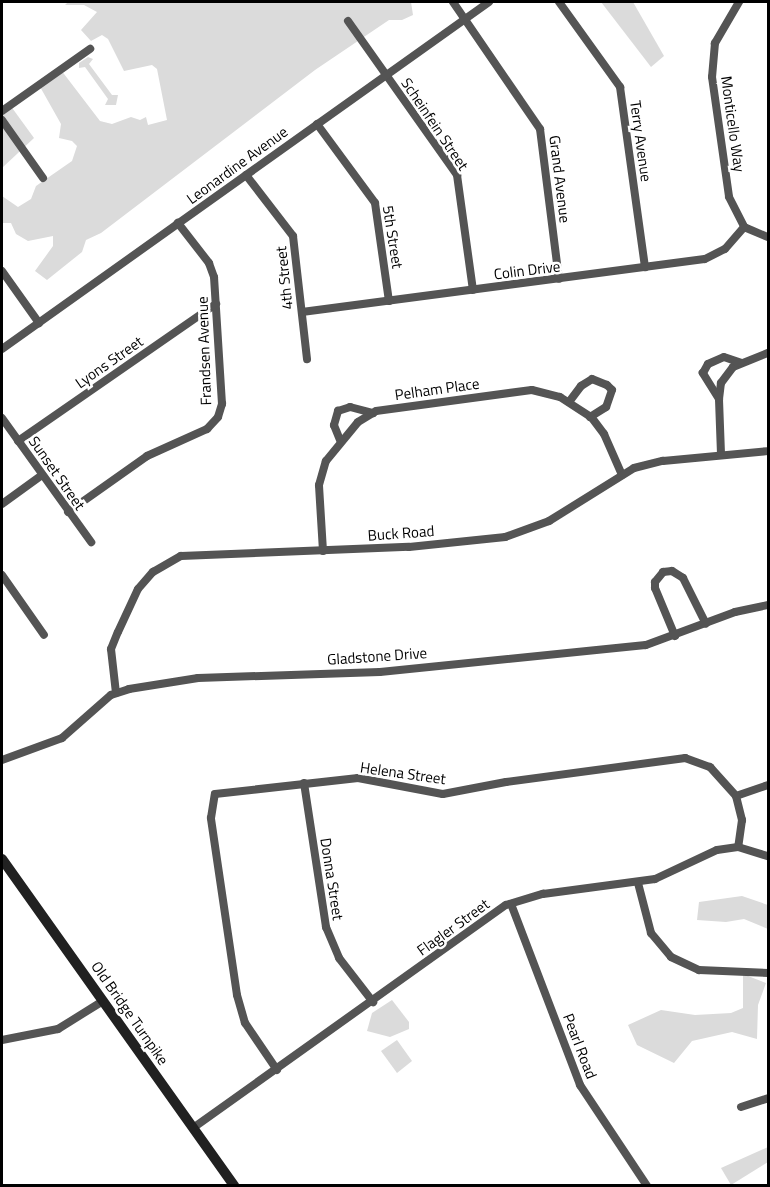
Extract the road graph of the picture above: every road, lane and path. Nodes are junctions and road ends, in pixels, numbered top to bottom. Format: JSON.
{"nodes":[{"id":1,"x":453,"y":2,"type":"edge"},
{"id":2,"x":489,"y":2,"type":"edge"},
{"id":3,"x":560,"y":2,"type":"edge"},
{"id":4,"x":739,"y":2,"type":"edge"},
{"id":5,"x":464,"y":19,"type":"junction"},
{"id":6,"x":348,"y":21,"type":"dead end"},
{"id":7,"x":90,"y":49,"type":"dead end"},
{"id":8,"x":386,"y":75,"type":"junction"},
{"id":9,"x":2,"y":111,"type":"edge"},
{"id":10,"x":2,"y":120,"type":"edge"},
{"id":11,"x":317,"y":124,"type":"junction"},
{"id":12,"x":246,"y":175,"type":"junction"},
{"id":13,"x":43,"y":178,"type":"dead end"},
{"id":14,"x":178,"y":223,"type":"junction"},
{"id":15,"x":744,"y":227,"type":"junction"},
{"id":16,"x":768,"y":237,"type":"edge"},
{"id":17,"x":645,"y":267,"type":"junction"},
{"id":18,"x":2,"y":271,"type":"edge"},
{"id":19,"x":559,"y":279,"type":"junction"},
{"id":20,"x":473,"y":290,"type":"junction"},
{"id":21,"x":389,"y":301,"type":"junction"},
{"id":22,"x":216,"y":304,"type":"junction"},
{"id":23,"x":302,"y":312,"type":"junction"},
{"id":24,"x":39,"y":323,"type":"junction"},
{"id":25,"x":2,"y":350,"type":"edge"},
{"id":26,"x":768,"y":353,"type":"edge"},
{"id":27,"x":307,"y":358,"type":"dead end"},
{"id":28,"x":741,"y":363,"type":"junction"},
{"id":29,"x":718,"y":399,"type":"junction"},
{"id":30,"x":569,"y":402,"type":"junction"},
{"id":31,"x":373,"y":413,"type":"junction"},
{"id":32,"x":590,"y":417,"type":"junction"},
{"id":33,"x":2,"y":418,"type":"edge"},
{"id":34,"x":340,"y":440,"type":"junction"},
{"id":35,"x":18,"y":441,"type":"junction"},
{"id":36,"x":768,"y":451,"type":"edge"},
{"id":37,"x":721,"y":454,"type":"junction"},
{"id":38,"x":42,"y":475,"type":"junction"},
{"id":39,"x":622,"y":475,"type":"junction"},
{"id":40,"x":2,"y":504,"type":"edge"},
{"id":41,"x":68,"y":512,"type":"junction"},
{"id":42,"x":91,"y":543,"type":"dead end"},
{"id":43,"x":323,"y":551,"type":"junction"},
{"id":44,"x":2,"y":575,"type":"edge"},
{"id":45,"x":768,"y":605,"type":"edge"},
{"id":46,"x":706,"y":624,"type":"junction"},
{"id":47,"x":44,"y":635,"type":"dead end"},
{"id":48,"x":675,"y":636,"type":"junction"},
{"id":49,"x":116,"y":693,"type":"junction"},
{"id":50,"x":2,"y":760,"type":"edge"},
{"id":51,"x":304,"y":783,"type":"junction"},
{"id":52,"x":768,"y":785,"type":"edge"},
{"id":53,"x":736,"y":796,"type":"junction"},
{"id":54,"x":738,"y":847,"type":"junction"},
{"id":55,"x":768,"y":856,"type":"edge"},
{"id":56,"x":2,"y":859,"type":"edge"},
{"id":57,"x":638,"y":883,"type":"junction"},
{"id":58,"x":511,"y":904,"type":"junction"},
{"id":59,"x":768,"y":973,"type":"edge"},
{"id":60,"x":103,"y":1001,"type":"junction"},
{"id":61,"x":372,"y":1002,"type":"junction"},
{"id":62,"x":2,"y":1040,"type":"edge"},
{"id":63,"x":277,"y":1070,"type":"junction"},
{"id":64,"x":768,"y":1098,"type":"edge"},
{"id":65,"x":741,"y":1107,"type":"dead end"},
{"id":66,"x":193,"y":1128,"type":"junction"},
{"id":67,"x":234,"y":1185,"type":"edge"},
{"id":68,"x":647,"y":1185,"type":"edge"}],
"edges":[{"from":1,"to":5,"type":"street","name":"Grand Avenue"},
{"from":2,"to":5,"type":"street","name":"Leonardine Avenue"},
{"from":3,"to":17,"type":"street","name":"Terry Avenue"},
{"from":4,"to":15,"type":"street","name":"Monticello Way"},
{"from":5,"to":8,"type":"street","name":"Leonardine Avenue"},
{"from":5,"to":19,"type":"street","name":"Grand Avenue"},
{"from":6,"to":8,"type":"street","name":"Scheinfein Street"},
{"from":7,"to":9,"type":"street"},
{"from":8,"to":11,"type":"street","name":"Leonardine Avenue"},
{"from":8,"to":20,"type":"street","name":"Scheinfein Street"},
{"from":10,"to":13,"type":"street"},
{"from":11,"to":12,"type":"street","name":"Leonardine Avenue"},
{"from":11,"to":21,"type":"street","name":"5th Street"},
{"from":12,"to":14,"type":"street","name":"Leonardine Avenue"},
{"from":12,"to":23,"type":"street","name":"4th Street"},
{"from":14,"to":22,"type":"street","name":"Frandsen Avenue"},
{"from":14,"to":24,"type":"street","name":"Leonardine Avenue"},
{"from":15,"to":16,"type":"street"},
{"from":15,"to":17,"type":"street","name":"Colin Drive"},
{"from":17,"to":19,"type":"street","name":"Colin Drive"},
{"from":18,"to":24,"type":"street"},
{"from":19,"to":20,"type":"street","name":"Colin Drive"},
{"from":20,"to":21,"type":"street","name":"Colin Drive"},
{"from":21,"to":23,"type":"street","name":"Colin Drive"},
{"from":22,"to":35,"type":"street","name":"Lyons Street"},
{"from":22,"to":41,"type":"street","name":"Frandsen Avenue"},
{"from":23,"to":27,"type":"street","name":"4th Street"},
{"from":24,"to":25,"type":"street","name":"Leonardine Avenue"},
{"from":26,"to":28,"type":"street"},
{"from":28,"to":29,"type":"street"},
{"from":28,"to":29,"type":"street"},
{"from":29,"to":37,"type":"street"},
{"from":30,"to":31,"type":"street","name":"Pelham Place"},
{"from":30,"to":32,"type":"street","name":"Pelham Place"},
{"from":30,"to":32,"type":"street"},
{"from":31,"to":34,"type":"street"},
{"from":31,"to":34,"type":"street"},
{"from":32,"to":39,"type":"street","name":"Pelham Place"},
{"from":33,"to":35,"type":"street","name":"Sunset Street"},
{"from":34,"to":43,"type":"street"},
{"from":35,"to":38,"type":"street","name":"Sunset Street"},
{"from":36,"to":37,"type":"street","name":"Buck Road"},
{"from":37,"to":39,"type":"street","name":"Buck Road"},
{"from":38,"to":40,"type":"street"},
{"from":38,"to":41,"type":"street","name":"Sunset Street"},
{"from":39,"to":43,"type":"street","name":"Buck Road"},
{"from":41,"to":42,"type":"street","name":"Sunset Street"},
{"from":43,"to":49,"type":"street","name":"Buck Road"},
{"from":44,"to":47,"type":"street"},
{"from":45,"to":46,"type":"street","name":"Gladstone Drive"},
{"from":46,"to":48,"type":"street","name":"Gladstone Drive"},
{"from":46,"to":48,"type":"street"},
{"from":48,"to":49,"type":"street","name":"Gladstone Drive"},
{"from":49,"to":50,"type":"street","name":"Gladstone Drive"},
{"from":51,"to":53,"type":"street","name":"Helena Street"},
{"from":51,"to":61,"type":"street","name":"Donna Street"},
{"from":51,"to":63,"type":"street","name":"Helena Street"},
{"from":52,"to":53,"type":"street"},
{"from":53,"to":54,"type":"street"},
{"from":54,"to":55,"type":"street","name":"Flagler Street"},
{"from":54,"to":57,"type":"street","name":"Flagler Street"},
{"from":56,"to":60,"type":"street","name":"Old Bridge Turnpike"},
{"from":57,"to":58,"type":"street","name":"Flagler Street"},
{"from":57,"to":59,"type":"street"},
{"from":58,"to":61,"type":"street","name":"Flagler Street"},
{"from":58,"to":68,"type":"street","name":"Pearl Road"},
{"from":60,"to":62,"type":"street"},
{"from":60,"to":66,"type":"street","name":"Old Bridge Turnpike"},
{"from":61,"to":63,"type":"street","name":"Flagler Street"},
{"from":63,"to":66,"type":"street","name":"Flagler Street"},
{"from":64,"to":65,"type":"street"},
{"from":66,"to":67,"type":"street","name":"Old Bridge Turnpike"}]}
